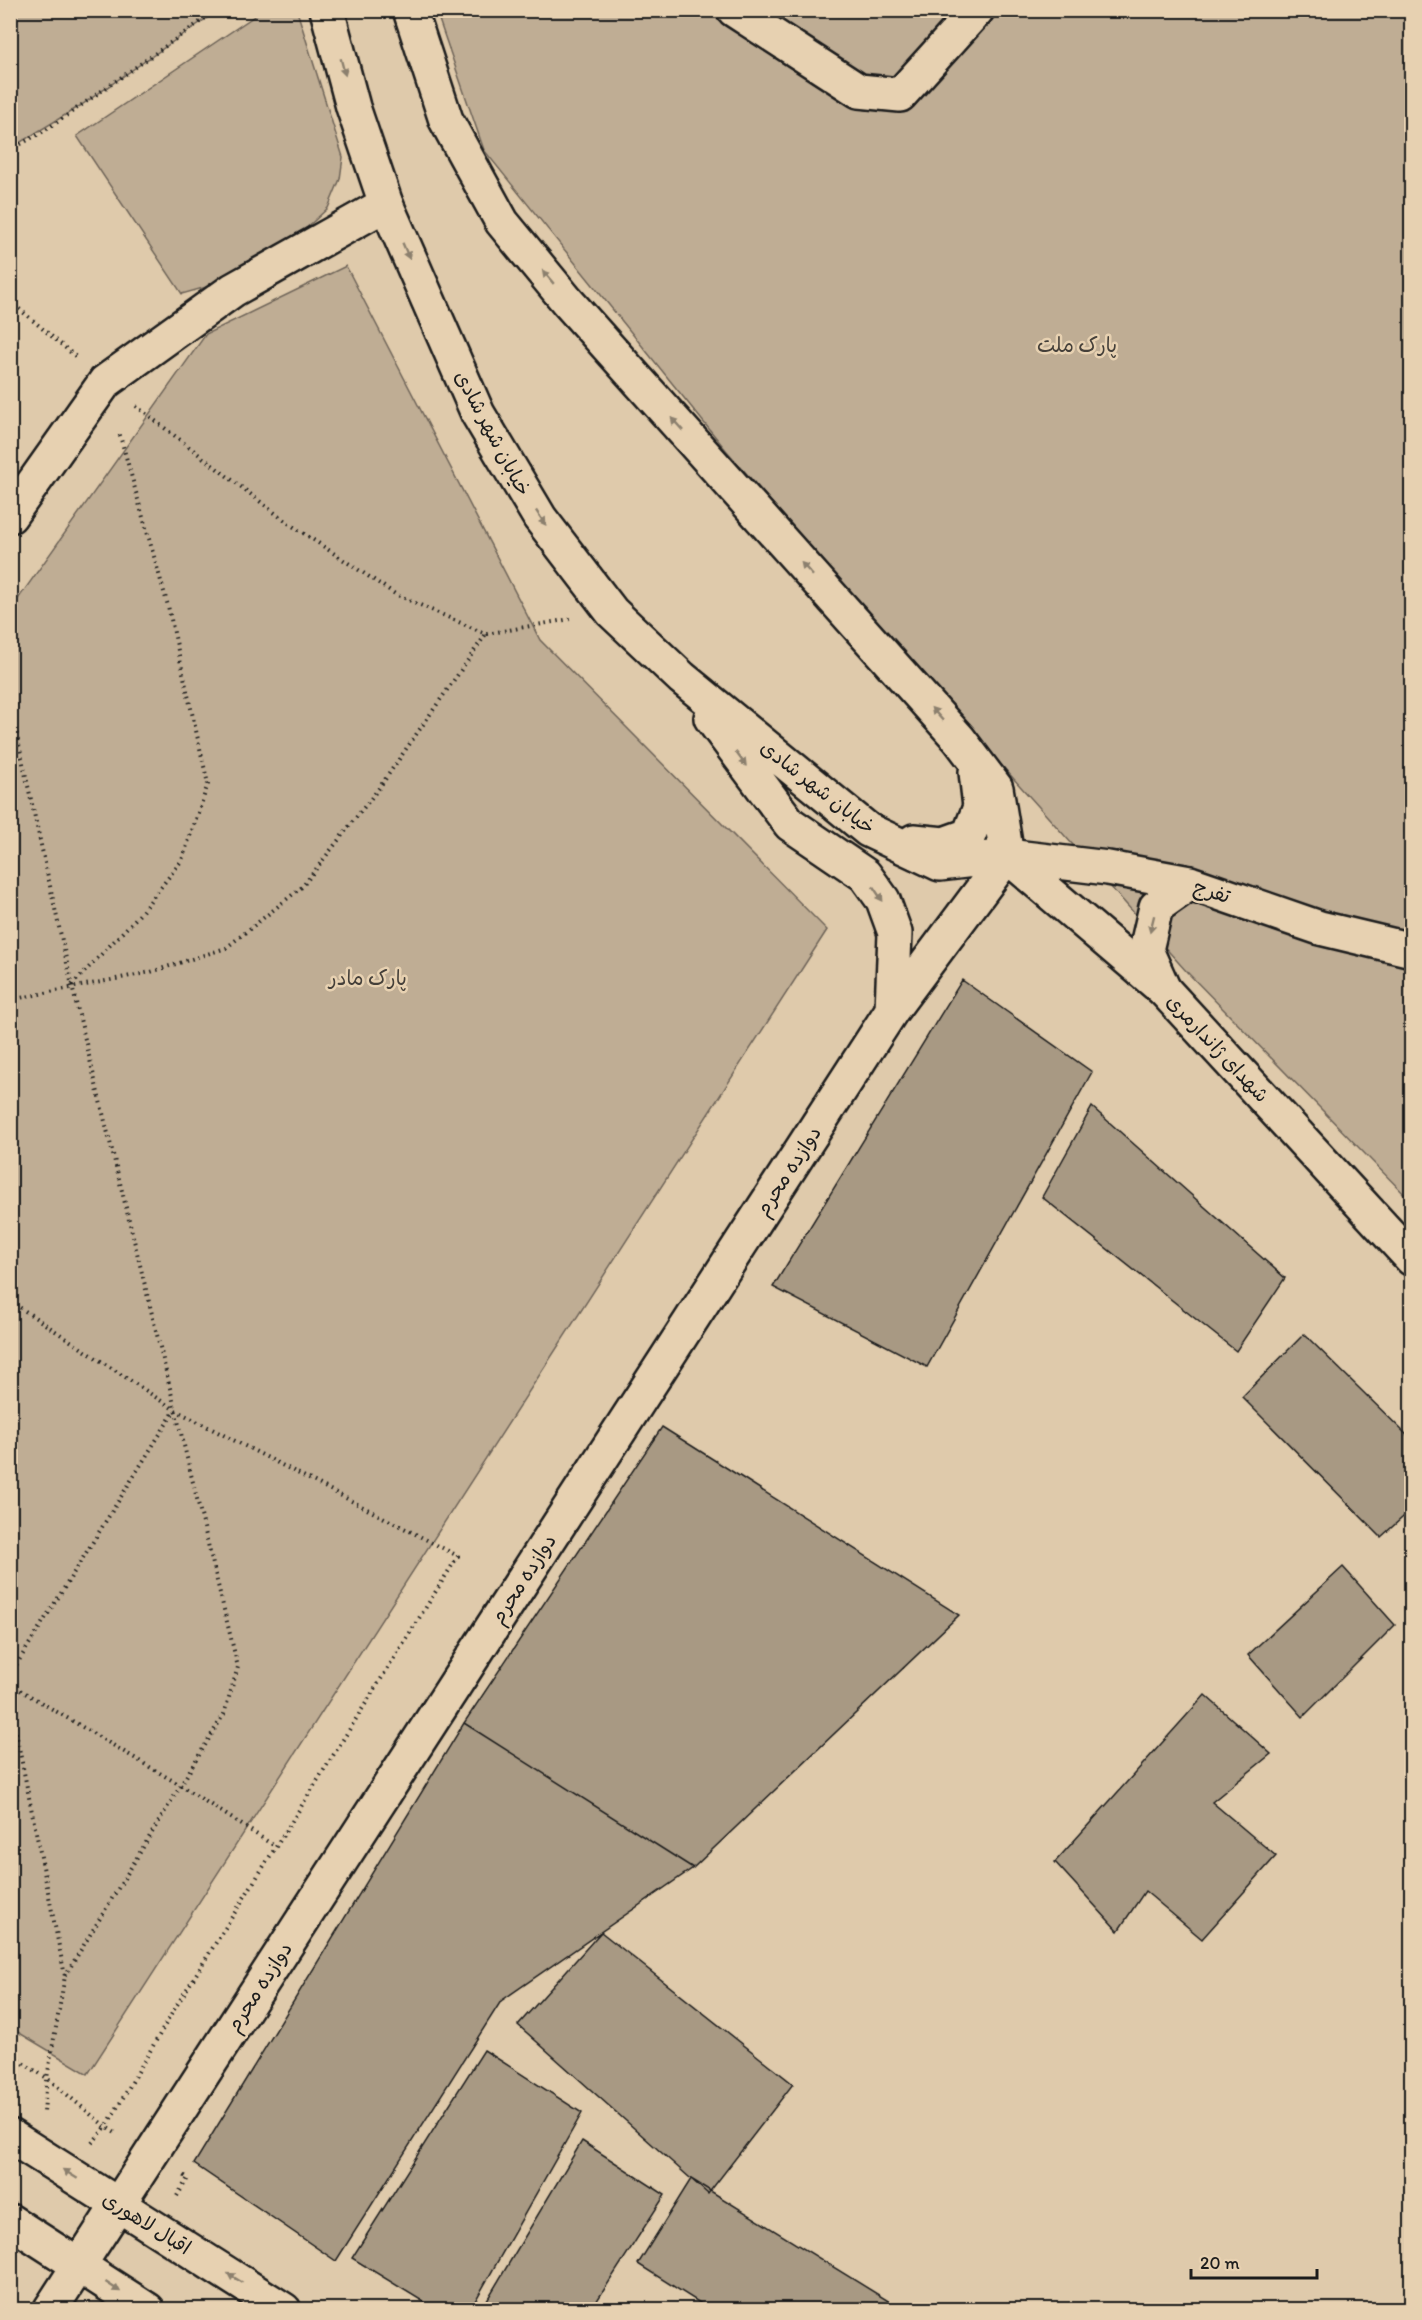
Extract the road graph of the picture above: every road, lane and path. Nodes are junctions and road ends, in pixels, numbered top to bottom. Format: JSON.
{"nodes":[{"id":1,"x":217,"y":10,"type":"edge"},
{"id":2,"x":327,"y":10,"type":"edge"},
{"id":3,"x":410,"y":10,"type":"edge"},
{"id":4,"x":734,"y":10,"type":"edge"},
{"id":5,"x":977,"y":10,"type":"edge"},
{"id":6,"x":10,"y":150,"type":"edge"},
{"id":7,"x":386,"y":204,"type":"junction"},
{"id":8,"x":10,"y":301,"type":"edge"},
{"id":9,"x":105,"y":382,"type":"junction"},
{"id":10,"x":10,"y":516,"type":"edge"},
{"id":11,"x":612,"y":612,"type":"junction"},
{"id":12,"x":486,"y":634,"type":"junction"},
{"id":13,"x":682,"y":678,"type":"junction"},
{"id":14,"x":10,"y":704,"type":"edge"},
{"id":15,"x":959,"y":739,"type":"junction"},
{"id":16,"x":868,"y":830,"type":"junction"},
{"id":17,"x":1007,"y":856,"type":"junction"},
{"id":18,"x":1190,"y":883,"type":"junction"},
{"id":19,"x":1412,"y":950,"type":"edge"},
{"id":20,"x":72,"y":986,"type":"junction"},
{"id":21,"x":1164,"y":990,"type":"junction"},
{"id":22,"x":10,"y":1000,"type":"edge"},
{"id":23,"x":892,"y":1010,"type":"junction"},
{"id":24,"x":1412,"y":1259,"type":"edge"},
{"id":25,"x":10,"y":1301,"type":"edge"},
{"id":26,"x":175,"y":1410,"type":"junction"},
{"id":27,"x":10,"y":1675,"type":"edge"},
{"id":28,"x":10,"y":1684,"type":"edge"},
{"id":29,"x":10,"y":1703,"type":"edge"},
{"id":30,"x":180,"y":1785,"type":"junction"},
{"id":31,"x":276,"y":1847,"type":"junction"},
{"id":32,"x":65,"y":1976,"type":"junction"},
{"id":33,"x":10,"y":2055,"type":"edge"},
{"id":34,"x":47,"y":2078,"type":"junction"},
{"id":35,"x":10,"y":2136,"type":"edge"},
{"id":36,"x":40,"y":2155,"type":"junction"},
{"id":37,"x":118,"y":2204,"type":"junction"},
{"id":38,"x":10,"y":2221,"type":"edge"},
{"id":39,"x":79,"y":2265,"type":"junction"},
{"id":40,"x":50,"y":2310,"type":"edge"},
{"id":41,"x":148,"y":2310,"type":"edge"},
{"id":42,"x":284,"y":2310,"type":"edge"}],
"edges":[{"from":1,"to":6,"type":"path"},
{"from":2,"to":7,"type":"main road","name":"خیابان شهر شادی","one_way":true},
{"from":15,"to":3,"type":"main road","one_way":true},
{"from":4,"to":5,"type":"main road"},
{"from":7,"to":9,"type":"main road"},
{"from":7,"to":11,"type":"main road","name":"خیابان شهر شادی","one_way":true},
{"from":8,"to":9,"type":"path"},
{"from":9,"to":10,"type":"main road"},
{"from":9,"to":12,"type":"path"},
{"from":9,"to":20,"type":"path"},
{"from":11,"to":12,"type":"path"},
{"from":11,"to":13,"type":"main road","name":"خیابان شهر شادی"},
{"from":12,"to":20,"type":"path"},
{"from":13,"to":16,"type":"main road","name":"خیابان شهر شادی"},
{"from":13,"to":23,"type":"main road","one_way":true},
{"from":14,"to":20,"type":"path"},
{"from":15,"to":16,"type":"main road"},
{"from":15,"to":17,"type":"main road"},
{"from":16,"to":17,"type":"main road","name":"خیابان شهر شادی"},
{"from":17,"to":18,"type":"main road","name":"تفرج"},
{"from":17,"to":21,"type":"main road","name":"شهدای ژاندارمری"},
{"from":17,"to":23,"type":"main road","name":"دوازده محرم"},
{"from":18,"to":19,"type":"main road","name":"تفرج"},
{"from":18,"to":21,"type":"main road","one_way":true},
{"from":20,"to":22,"type":"path"},
{"from":20,"to":26,"type":"path"},
{"from":21,"to":24,"type":"main road","name":"شهدای ژاندارمری"},
{"from":23,"to":37,"type":"main road","name":"دوازده محرم"},
{"from":25,"to":26,"type":"path"},
{"from":26,"to":27,"type":"path"},
{"from":26,"to":30,"type":"path"},
{"from":26,"to":31,"type":"path"},
{"from":28,"to":30,"type":"path"},
{"from":29,"to":32,"type":"path"},
{"from":30,"to":31,"type":"path"},
{"from":30,"to":32,"type":"path"},
{"from":31,"to":34,"type":"path"},
{"from":32,"to":34,"type":"path"},
{"from":33,"to":34,"type":"path"},
{"from":34,"to":36,"type":"path"},
{"from":35,"to":36,"type":"main road","name":"اقبال لاهوری"},
{"from":37,"to":36,"type":"main road","name":"اقبال لاهوری","one_way":true},
{"from":37,"to":39,"type":"main road","name":"دوازده محرم"},
{"from":42,"to":37,"type":"main road","name":"اقبال لاهوری","one_way":true},
{"from":38,"to":39,"type":"main road"},
{"from":39,"to":40,"type":"main road","name":"دوازده محرم"},
{"from":39,"to":41,"type":"main road","one_way":true}]}
